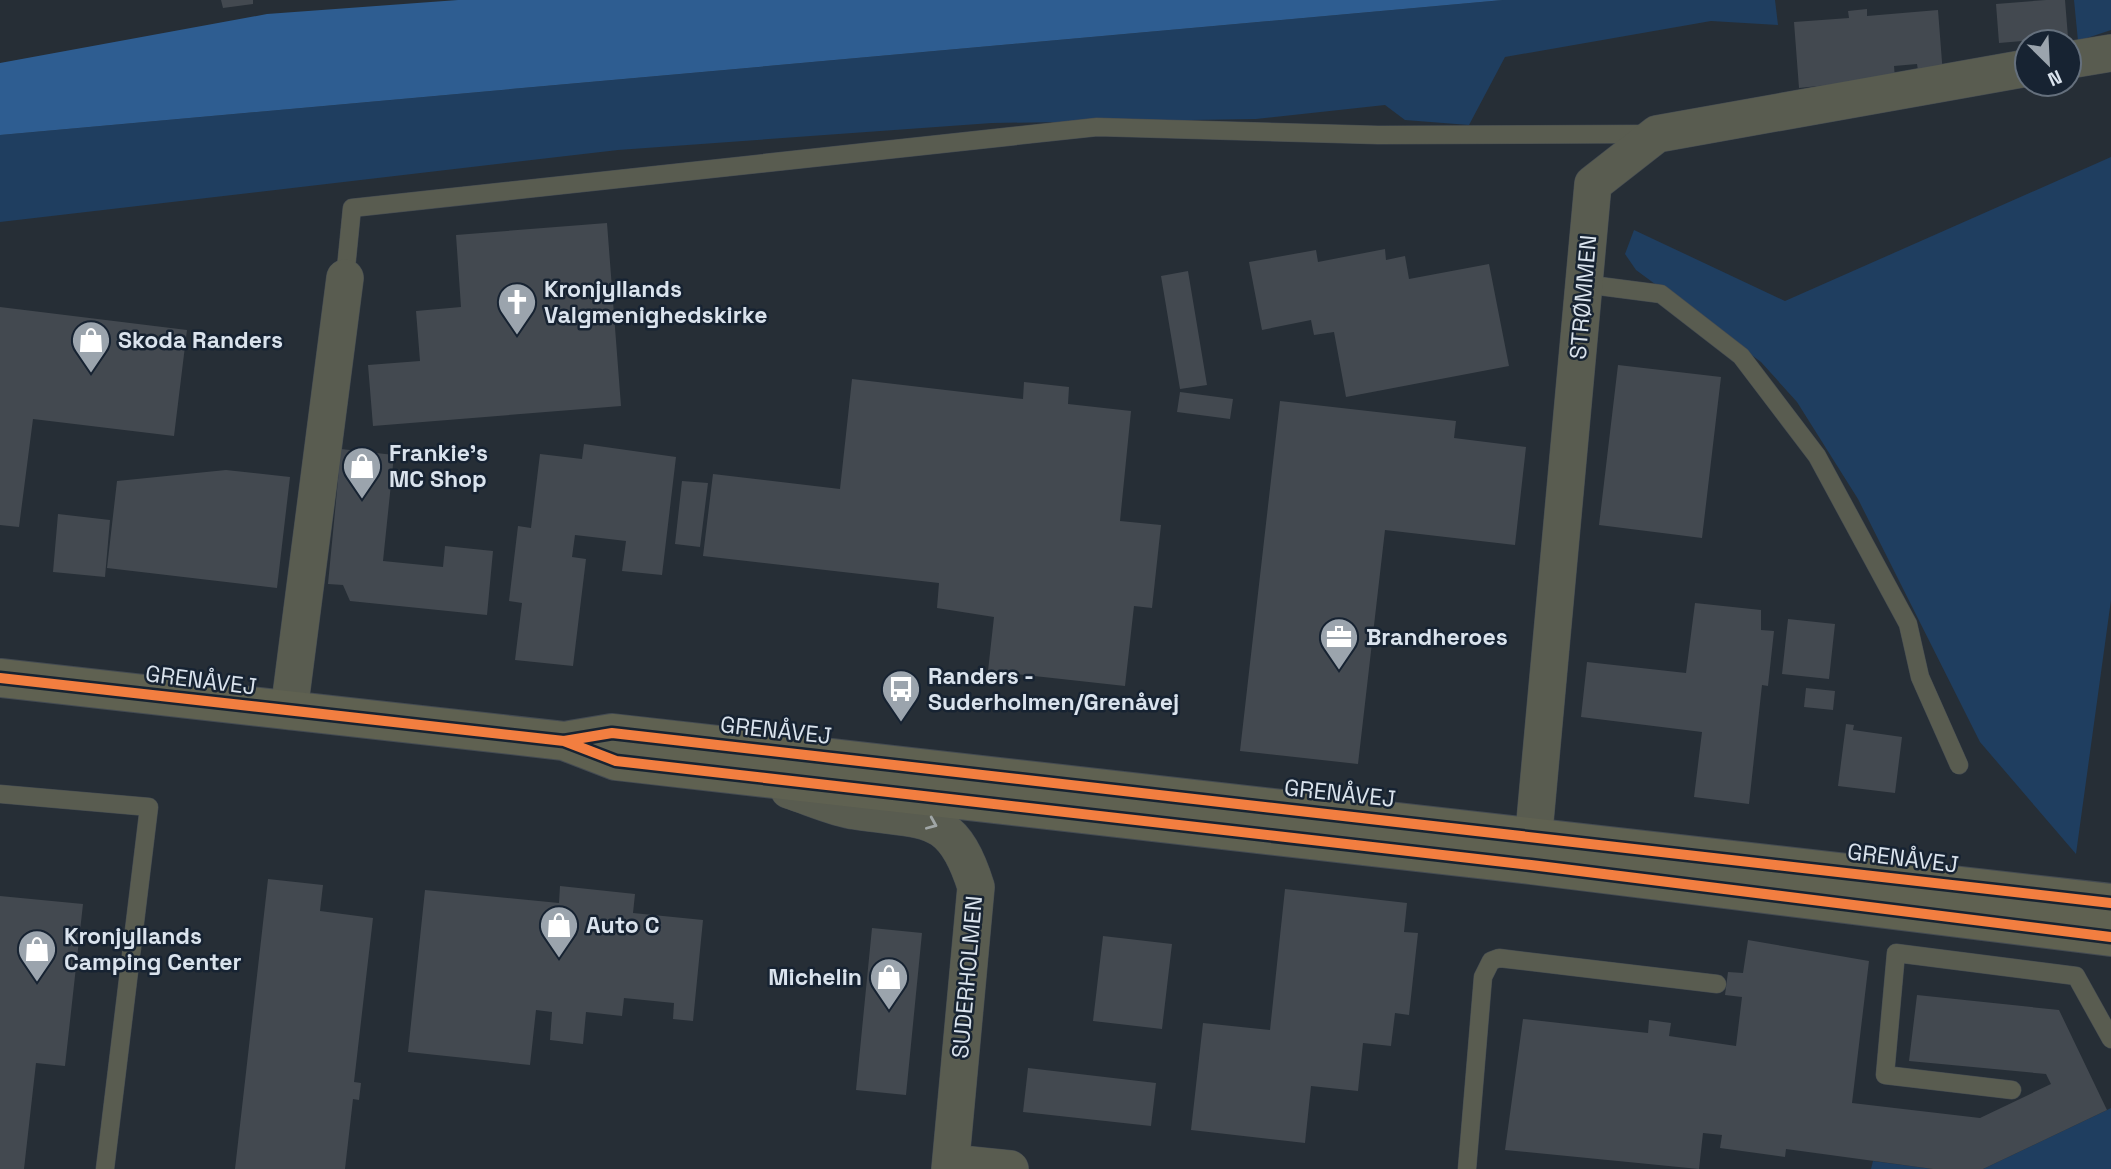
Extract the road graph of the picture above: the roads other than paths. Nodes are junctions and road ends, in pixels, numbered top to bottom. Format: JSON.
{"nodes":[{"id":1,"x":2111,"y":52,"type":"edge"},
{"id":2,"x":2083,"y":57,"type":"edge"},
{"id":3,"x":2013,"y":70,"type":"edge"},
{"id":4,"x":1657,"y":134,"type":"junction"},
{"id":5,"x":345,"y":278,"type":"joint"},
{"id":6,"x":1584,"y":284,"type":"junction"},
{"id":7,"x":0,"y":678,"type":"edge"},
{"id":8,"x":289,"y":711,"type":"junction"},
{"id":9,"x":564,"y":741,"type":"junction"},
{"id":10,"x":1959,"y":765,"type":"dead end"},
{"id":11,"x":748,"y":776,"type":"junction"},
{"id":12,"x":0,"y":794,"type":"edge"},
{"id":13,"x":1532,"y":851,"type":"junction"},
{"id":14,"x":2111,"y":903,"type":"edge"},
{"id":15,"x":2111,"y":937,"type":"edge"},
{"id":16,"x":1717,"y":984,"type":"dead end"},
{"id":17,"x":2111,"y":1039,"type":"edge"},
{"id":18,"x":2012,"y":1090,"type":"dead end"},
{"id":19,"x":951,"y":1166,"type":"edge"},
{"id":20,"x":105,"y":1169,"type":"edge"},
{"id":21,"x":1010,"y":1169,"type":"edge"},
{"id":22,"x":1467,"y":1169,"type":"edge"}],
"edges":[{"from":1,"to":2,"type":"street"},
{"from":3,"to":4,"type":"street","name":"STRØMMEN"},
{"from":4,"to":5,"type":"lane"},
{"from":4,"to":6,"type":"street","name":"STRØMMEN"},
{"from":5,"to":8,"type":"street"},
{"from":6,"to":10,"type":"lane"},
{"from":6,"to":13,"type":"street","name":"STRØMMEN"},
{"from":7,"to":8,"type":"street","name":"GRENÅVEJ"},
{"from":8,"to":9,"type":"street","name":"GRENÅVEJ"},
{"from":9,"to":11,"type":"street","name":"GRENÅVEJ"},
{"from":9,"to":13,"type":"street","name":"GRENÅVEJ"},
{"from":11,"to":13,"type":"street","name":"GRENÅVEJ"},
{"from":11,"to":19,"type":"street","name":"SUDERHOLMEN","one_way":true},
{"from":12,"to":20,"type":"lane"},
{"from":13,"to":14,"type":"street","name":"GRENÅVEJ"},
{"from":13,"to":15,"type":"street","name":"GRENÅVEJ"},
{"from":16,"to":22,"type":"lane"},
{"from":17,"to":18,"type":"lane"},
{"from":19,"to":21,"type":"street"}]}
